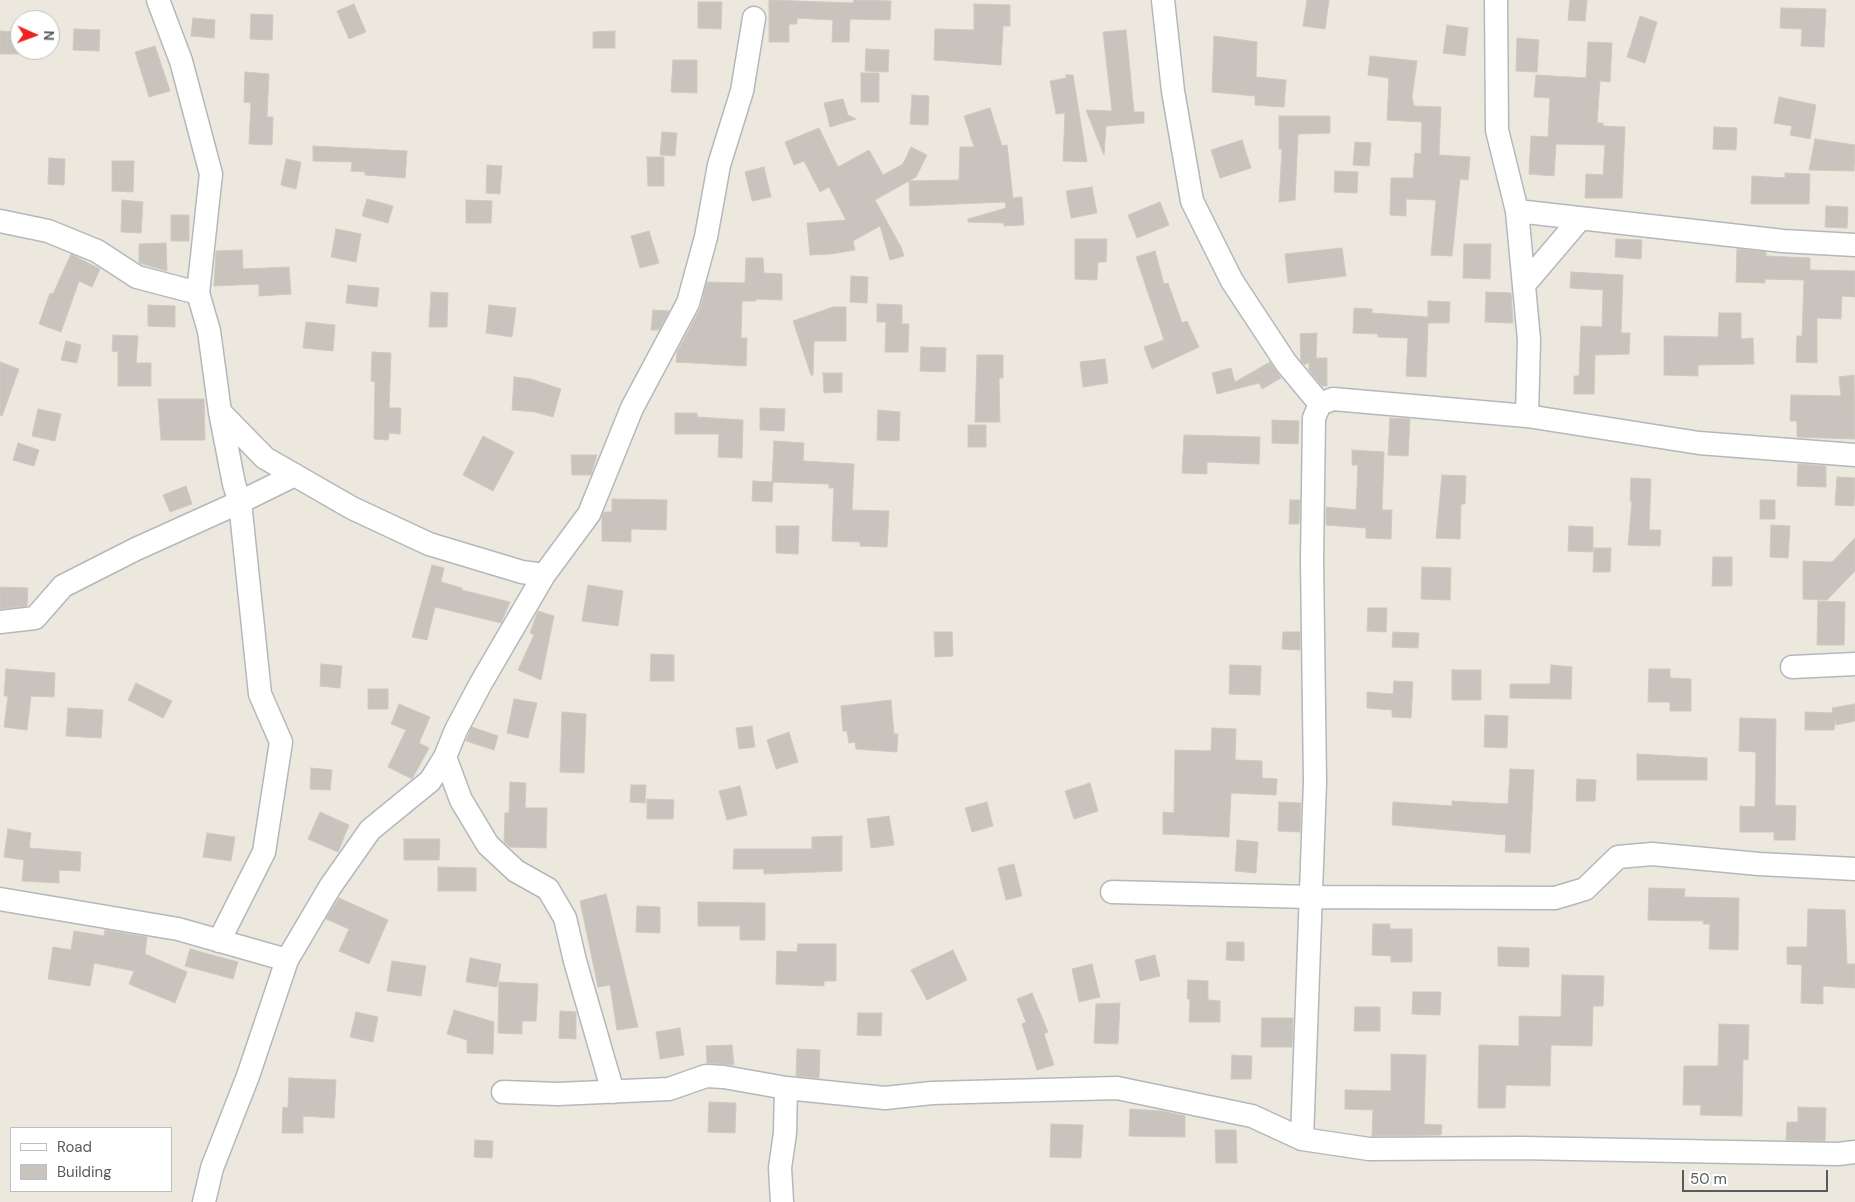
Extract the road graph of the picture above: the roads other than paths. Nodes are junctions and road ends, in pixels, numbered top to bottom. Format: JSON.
{"nodes":[{"id":1,"x":158,"y":0,"type":"edge"},
{"id":2,"x":1163,"y":0,"type":"edge"},
{"id":3,"x":1496,"y":0,"type":"edge"},
{"id":4,"x":754,"y":18,"type":"dead end"},
{"id":5,"x":1517,"y":211,"type":"junction"},
{"id":6,"x":1580,"y":219,"type":"junction"},
{"id":7,"x":0,"y":221,"type":"edge"},
{"id":8,"x":1855,"y":245,"type":"edge"},
{"id":9,"x":1524,"y":285,"type":"junction"},
{"id":10,"x":198,"y":293,"type":"junction"},
{"id":11,"x":1320,"y":404,"type":"junction"},
{"id":12,"x":220,"y":412,"type":"junction"},
{"id":13,"x":1527,"y":416,"type":"junction"},
{"id":14,"x":1855,"y":455,"type":"edge"},
{"id":15,"x":295,"y":475,"type":"junction"},
{"id":16,"x":240,"y":502,"type":"junction"},
{"id":17,"x":544,"y":575,"type":"junction"},
{"id":18,"x":0,"y":622,"type":"edge"},
{"id":19,"x":1855,"y":664,"type":"edge"},
{"id":20,"x":1792,"y":667,"type":"dead end"},
{"id":21,"x":445,"y":757,"type":"junction"},
{"id":22,"x":1855,"y":869,"type":"edge"},
{"id":23,"x":1112,"y":892,"type":"dead end"},
{"id":24,"x":1311,"y":897,"type":"junction"},
{"id":25,"x":0,"y":898,"type":"edge"},
{"id":26,"x":219,"y":941,"type":"junction"},
{"id":27,"x":288,"y":960,"type":"junction"},
{"id":28,"x":786,"y":1088,"type":"junction"},
{"id":29,"x":503,"y":1092,"type":"dead end"},
{"id":30,"x":613,"y":1092,"type":"junction"},
{"id":31,"x":1302,"y":1139,"type":"junction"},
{"id":32,"x":1855,"y":1152,"type":"edge"},
{"id":33,"x":204,"y":1202,"type":"edge"},
{"id":34,"x":782,"y":1202,"type":"edge"}],
"edges":[{"from":1,"to":10,"type":"street"},
{"from":2,"to":11,"type":"street"},
{"from":3,"to":5,"type":"street"},
{"from":4,"to":17,"type":"street"},
{"from":5,"to":6,"type":"street"},
{"from":5,"to":9,"type":"street"},
{"from":6,"to":8,"type":"street"},
{"from":6,"to":9,"type":"street"},
{"from":7,"to":10,"type":"street"},
{"from":9,"to":13,"type":"street"},
{"from":10,"to":12,"type":"street"},
{"from":11,"to":13,"type":"street"},
{"from":11,"to":24,"type":"street"},
{"from":12,"to":15,"type":"street"},
{"from":12,"to":16,"type":"street"},
{"from":13,"to":14,"type":"street"},
{"from":15,"to":16,"type":"street"},
{"from":15,"to":17,"type":"street"},
{"from":16,"to":18,"type":"street"},
{"from":16,"to":26,"type":"street"},
{"from":17,"to":21,"type":"street"},
{"from":19,"to":20,"type":"street"},
{"from":21,"to":27,"type":"street"},
{"from":21,"to":30,"type":"street"},
{"from":22,"to":24,"type":"street"},
{"from":23,"to":24,"type":"street"},
{"from":24,"to":31,"type":"street"},
{"from":25,"to":26,"type":"street"},
{"from":26,"to":27,"type":"street"},
{"from":27,"to":33,"type":"street"},
{"from":28,"to":30,"type":"street"},
{"from":28,"to":31,"type":"street"},
{"from":28,"to":34,"type":"street"},
{"from":29,"to":30,"type":"street"},
{"from":31,"to":32,"type":"street"}]}
